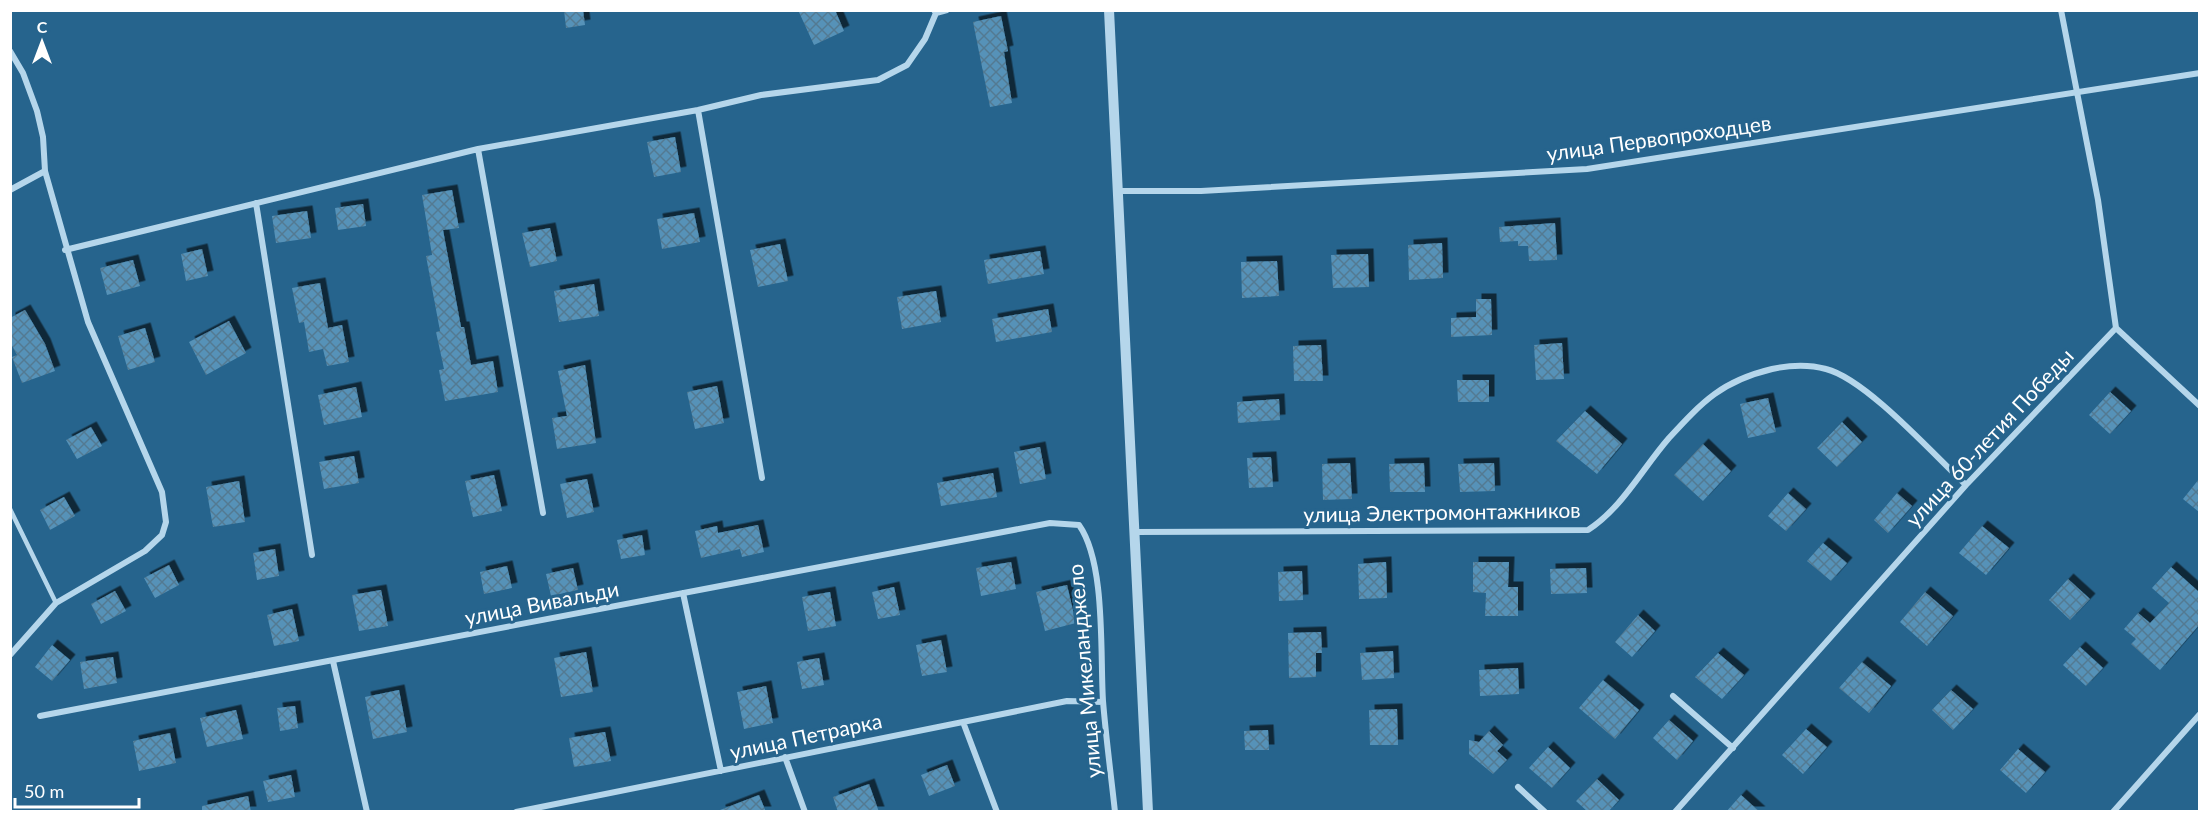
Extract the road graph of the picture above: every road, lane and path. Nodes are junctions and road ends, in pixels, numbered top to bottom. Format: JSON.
{"nodes":[{"id":1,"x":947,"y":10,"type":"edge"},
{"id":2,"x":1109,"y":10,"type":"edge"},
{"id":3,"x":2061,"y":10,"type":"edge"},
{"id":4,"x":935,"y":12,"type":"edge"},
{"id":5,"x":10,"y":51,"type":"edge"},
{"id":6,"x":2199,"y":73,"type":"edge"},
{"id":7,"x":2076,"y":94,"type":"junction"},
{"id":8,"x":698,"y":110,"type":"junction"},
{"id":9,"x":478,"y":149,"type":"junction"},
{"id":10,"x":45,"y":171,"type":"junction"},
{"id":11,"x":10,"y":190,"type":"edge"},
{"id":12,"x":1119,"y":191,"type":"junction"},
{"id":13,"x":256,"y":203,"type":"junction"},
{"id":14,"x":65,"y":250,"type":"junction"},
{"id":15,"x":2116,"y":328,"type":"junction"},
{"id":16,"x":2199,"y":406,"type":"edge"},
{"id":17,"x":762,"y":478,"type":"dead end"},
{"id":18,"x":1965,"y":485,"type":"junction"},
{"id":19,"x":10,"y":509,"type":"edge"},
{"id":20,"x":543,"y":513,"type":"dead end"},
{"id":21,"x":1050,"y":523,"type":"joint"},
{"id":22,"x":1133,"y":532,"type":"junction"},
{"id":23,"x":312,"y":555,"type":"dead end"},
{"id":24,"x":683,"y":593,"type":"junction"},
{"id":25,"x":56,"y":603,"type":"junction"},
{"id":26,"x":10,"y":655,"type":"edge"},
{"id":27,"x":333,"y":661,"type":"junction"},
{"id":28,"x":1673,"y":696,"type":"dead end"},
{"id":29,"x":1103,"y":702,"type":"junction"},
{"id":30,"x":2199,"y":714,"type":"edge"},
{"id":31,"x":40,"y":716,"type":"dead end"},
{"id":32,"x":963,"y":722,"type":"junction"},
{"id":33,"x":1733,"y":748,"type":"junction"},
{"id":34,"x":785,"y":757,"type":"junction"},
{"id":35,"x":721,"y":771,"type":"junction"},
{"id":36,"x":1518,"y":787,"type":"dead end"},
{"id":37,"x":367,"y":812,"type":"edge"},
{"id":38,"x":516,"y":812,"type":"edge"},
{"id":39,"x":805,"y":812,"type":"edge"},
{"id":40,"x":997,"y":812,"type":"edge"},
{"id":41,"x":1115,"y":812,"type":"edge"},
{"id":42,"x":1148,"y":812,"type":"edge"},
{"id":43,"x":1545,"y":812,"type":"edge"},
{"id":44,"x":1675,"y":812,"type":"edge"},
{"id":45,"x":2113,"y":812,"type":"edge"}],
"edges":[{"from":1,"to":4,"type":"street"},
{"from":2,"to":12,"type":"street"},
{"from":3,"to":7,"type":"street"},
{"from":4,"to":8,"type":"street"},
{"from":5,"to":10,"type":"street"},
{"from":6,"to":7,"type":"street","name":"улица Первопроходцев"},
{"from":7,"to":12,"type":"street","name":"улица Первопроходцев"},
{"from":7,"to":15,"type":"street"},
{"from":8,"to":9,"type":"street"},
{"from":8,"to":17,"type":"street"},
{"from":9,"to":13,"type":"street"},
{"from":9,"to":20,"type":"street"},
{"from":10,"to":11,"type":"street"},
{"from":10,"to":14,"type":"street"},
{"from":12,"to":22,"type":"street"},
{"from":13,"to":14,"type":"street"},
{"from":13,"to":23,"type":"street"},
{"from":14,"to":25,"type":"street"},
{"from":15,"to":16,"type":"street"},
{"from":15,"to":18,"type":"street","name":"улица 60-летия Победы"},
{"from":18,"to":22,"type":"street","name":"улица Электромонтажников"},
{"from":18,"to":33,"type":"street","name":"улица 60-летия Победы"},
{"from":19,"to":25,"type":"lane"},
{"from":21,"to":24,"type":"street","name":"улица Вивальди"},
{"from":21,"to":29,"type":"street","name":"улица Микеланджело"},
{"from":22,"to":42,"type":"street"},
{"from":24,"to":27,"type":"street","name":"улица Вивальди"},
{"from":24,"to":35,"type":"street"},
{"from":25,"to":26,"type":"street"},
{"from":27,"to":31,"type":"street","name":"улица Вивальди"},
{"from":27,"to":37,"type":"street"},
{"from":28,"to":33,"type":"street"},
{"from":29,"to":32,"type":"street","name":"улица Петрарка"},
{"from":29,"to":41,"type":"street","name":"улица Микеланджело"},
{"from":30,"to":45,"type":"street"},
{"from":32,"to":34,"type":"street","name":"улица Петрарка"},
{"from":32,"to":40,"type":"street"},
{"from":33,"to":44,"type":"street","name":"улица 60-летия Победы"},
{"from":34,"to":35,"type":"street","name":"улица Петрарка"},
{"from":34,"to":39,"type":"street"},
{"from":35,"to":38,"type":"street","name":"улица Петрарка"},
{"from":36,"to":43,"type":"street"}]}
